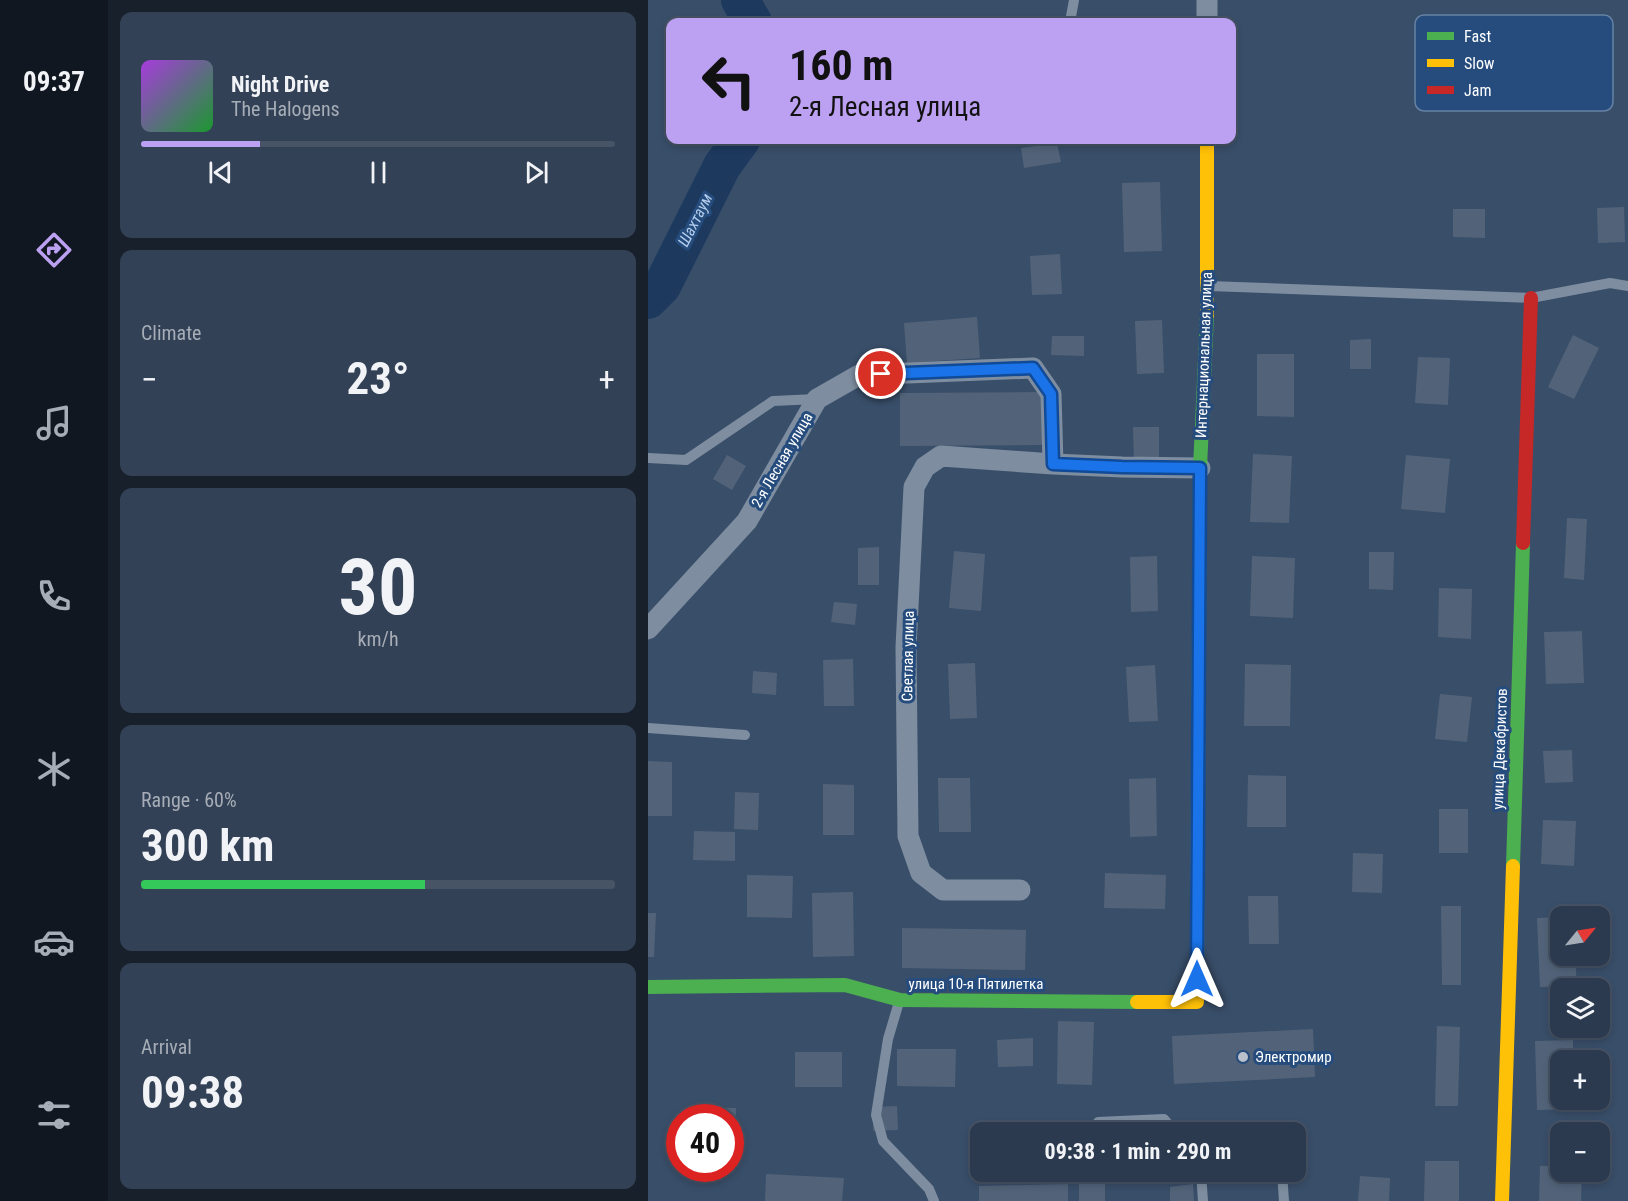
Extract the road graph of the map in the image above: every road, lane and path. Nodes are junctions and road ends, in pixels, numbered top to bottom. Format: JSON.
{"nodes":[{"id":1,"x":1074,"y":0,"type":"edge"},
{"id":2,"x":1206,"y":0,"type":"edge"},
{"id":3,"x":1071,"y":18,"type":"edge"},
{"id":4,"x":1206,"y":18,"type":"edge"},
{"id":5,"x":1207,"y":144,"type":"edge"},
{"id":6,"x":1208,"y":286,"type":"junction"},
{"id":7,"x":1628,"y":286,"type":"edge"},
{"id":8,"x":1531,"y":298,"type":"junction"},
{"id":9,"x":817,"y":399,"type":"junction"},
{"id":10,"x":648,"y":458,"type":"edge"},
{"id":11,"x":1053,"y":464,"type":"junction"},
{"id":12,"x":1200,"y":468,"type":"junction"},
{"id":13,"x":648,"y":629,"type":"edge"},
{"id":14,"x":648,"y":728,"type":"edge"},
{"id":15,"x":745,"y":735,"type":"dead end"},
{"id":16,"x":1020,"y":890,"type":"dead end"},
{"id":17,"x":648,"y":987,"type":"edge"},
{"id":18,"x":900,"y":1000,"type":"junction"},
{"id":19,"x":1197,"y":1002,"type":"joint"},
{"id":20,"x":1098,"y":1122,"type":"dead end"},
{"id":21,"x":1167,"y":1122,"type":"edge"},
{"id":22,"x":1202,"y":1182,"type":"edge"},
{"id":23,"x":1282,"y":1182,"type":"edge"},
{"id":24,"x":934,"y":1201,"type":"edge"},
{"id":25,"x":1203,"y":1201,"type":"edge"},
{"id":26,"x":1284,"y":1201,"type":"edge"},
{"id":27,"x":1502,"y":1201,"type":"edge"}],
"edges":[{"from":1,"to":3,"type":"lane"},
{"from":2,"to":4,"type":"street"},
{"from":5,"to":6,"type":"street","name":"Интернациональная улица"},
{"from":6,"to":8,"type":"lane"},
{"from":6,"to":12,"type":"street","name":"Интернациональная улица"},
{"from":7,"to":8,"type":"lane"},
{"from":8,"to":27,"type":"street","name":"улица Декабристов"},
{"from":9,"to":10,"type":"lane"},
{"from":9,"to":11,"type":"street","name":"2-я Лесная улица"},
{"from":9,"to":13,"type":"street","name":"2-я Лесная улица"},
{"from":11,"to":12,"type":"street"},
{"from":11,"to":16,"type":"street","name":"Светлая улица"},
{"from":12,"to":19,"type":"street","name":"Интернациональная улица"},
{"from":14,"to":15,"type":"lane"},
{"from":17,"to":18,"type":"street","name":"улица 10-я Пятилетка"},
{"from":18,"to":19,"type":"street","name":"улица 10-я Пятилетка"},
{"from":18,"to":24,"type":"lane"},
{"from":20,"to":21,"type":"lane"},
{"from":22,"to":25,"type":"lane"},
{"from":23,"to":26,"type":"lane"}]}
